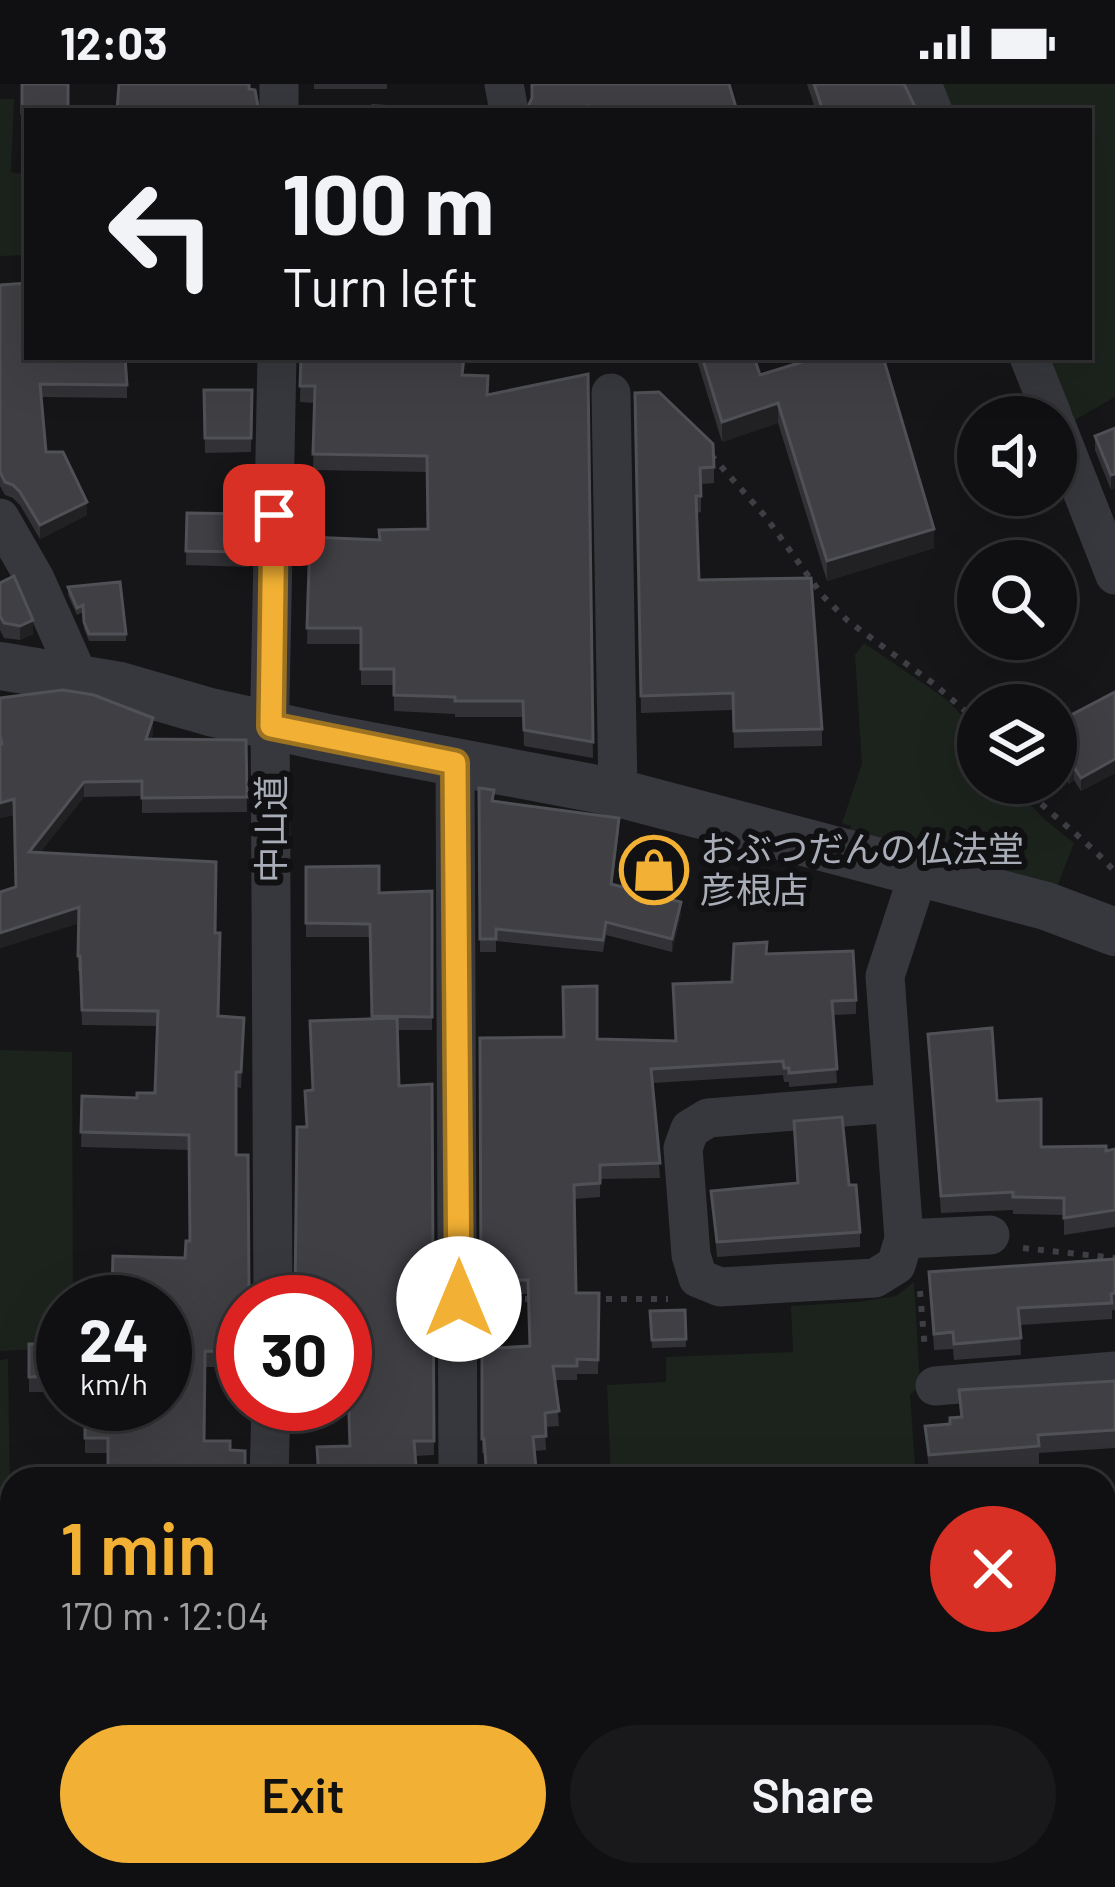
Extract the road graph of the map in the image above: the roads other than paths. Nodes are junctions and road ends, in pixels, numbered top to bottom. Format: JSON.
{"nodes":[{"id":1,"x":277,"y":360,"type":"edge"},
{"id":2,"x":1030,"y":360,"type":"edge"},
{"id":3,"x":611,"y":393,"type":"dead end"},
{"id":4,"x":1044,"y":396,"type":"edge"},
{"id":5,"x":1077,"y":479,"type":"edge"},
{"id":6,"x":0,"y":518,"type":"edge"},
{"id":7,"x":1115,"y":575,"type":"edge"},
{"id":8,"x":0,"y":666,"type":"edge"},
{"id":9,"x":79,"y":678,"type":"junction"},
{"id":10,"x":271,"y":726,"type":"junction"},
{"id":11,"x":455,"y":763,"type":"junction"},
{"id":12,"x":618,"y":793,"type":"junction"},
{"id":13,"x":919,"y":872,"type":"junction"},
{"id":14,"x":1115,"y":932,"type":"edge"},
{"id":15,"x":892,"y":1103,"type":"junction"},
{"id":16,"x":990,"y":1235,"type":"dead end"},
{"id":17,"x":911,"y":1255,"type":"junction"},
{"id":18,"x":273,"y":1275,"type":"edge"},
{"id":19,"x":1115,"y":1371,"type":"edge"},
{"id":20,"x":935,"y":1386,"type":"road end"},
{"id":21,"x":270,"y":1431,"type":"edge"},
{"id":22,"x":268,"y":1467,"type":"edge"},
{"id":23,"x":458,"y":1467,"type":"edge"}],
"edges":[{"from":1,"to":10,"type":"street","name":"中山道"},
{"from":2,"to":4,"type":"street"},
{"from":3,"to":12,"type":"street"},
{"from":5,"to":7,"type":"street"},
{"from":6,"to":9,"type":"street"},
{"from":8,"to":9,"type":"street"},
{"from":9,"to":10,"type":"street"},
{"from":10,"to":11,"type":"street"},
{"from":10,"to":18,"type":"street","name":"中山道"},
{"from":11,"to":12,"type":"street"},
{"from":11,"to":23,"type":"street"},
{"from":12,"to":13,"type":"street"},
{"from":13,"to":14,"type":"street"},
{"from":13,"to":15,"type":"street"},
{"from":15,"to":17,"type":"street"},
{"from":15,"to":17,"type":"street"},
{"from":16,"to":17,"type":"street"},
{"from":19,"to":20,"type":"street"},
{"from":21,"to":22,"type":"street"}]}
